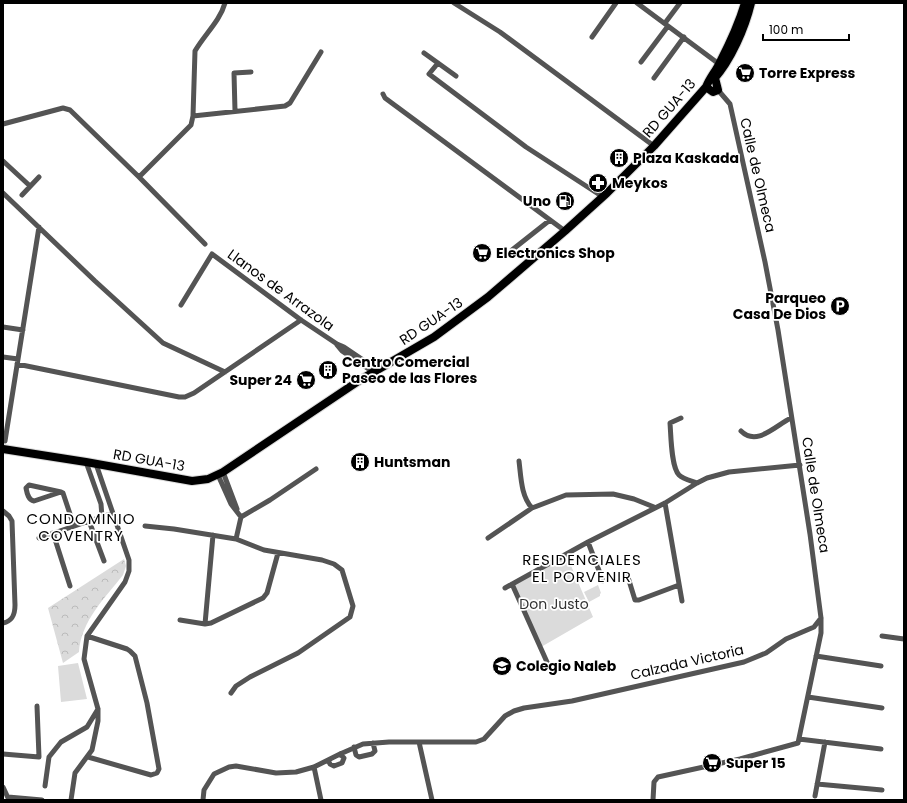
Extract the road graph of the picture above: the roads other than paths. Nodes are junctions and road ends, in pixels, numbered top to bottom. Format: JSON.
{"nodes":[{"id":1,"x":225,"y":3,"type":"edge"},
{"id":2,"x":454,"y":3,"type":"edge"},
{"id":3,"x":616,"y":3,"type":"edge"},
{"id":4,"x":637,"y":3,"type":"edge"},
{"id":5,"x":680,"y":3,"type":"edge"},
{"id":6,"x":745,"y":3,"type":"edge"},
{"id":7,"x":751,"y":3,"type":"edge"},
{"id":8,"x":666,"y":24,"type":"junction"},
{"id":9,"x":592,"y":37,"type":"dead end"},
{"id":10,"x":684,"y":38,"type":"junction"},
{"id":11,"x":321,"y":52,"type":"dead end"},
{"id":12,"x":424,"y":53,"type":"dead end"},
{"id":13,"x":641,"y":62,"type":"dead end"},
{"id":14,"x":438,"y":63,"type":"junction"},
{"id":15,"x":721,"y":66,"type":"junction"},
{"id":16,"x":251,"y":72,"type":"dead end"},
{"id":17,"x":456,"y":76,"type":"dead end"},
{"id":18,"x":654,"y":78,"type":"dead end"},
{"id":19,"x":711,"y":89,"type":"junction"},
{"id":20,"x":383,"y":94,"type":"dead end"},
{"id":21,"x":235,"y":111,"type":"junction"},
{"id":22,"x":193,"y":116,"type":"junction"},
{"id":23,"x":3,"y":124,"type":"edge"},
{"id":24,"x":654,"y":146,"type":"junction"},
{"id":25,"x":3,"y":161,"type":"edge"},
{"id":26,"x":39,"y":177,"type":"dead end"},
{"id":27,"x":139,"y":177,"type":"junction"},
{"id":28,"x":30,"y":186,"type":"junction"},
{"id":29,"x":3,"y":193,"type":"edge"},
{"id":30,"x":22,"y":195,"type":"dead end"},
{"id":31,"x":603,"y":197,"type":"junction"},
{"id":32,"x":550,"y":220,"type":"junction"},
{"id":33,"x":39,"y":227,"type":"junction"},
{"id":34,"x":565,"y":231,"type":"junction"},
{"id":35,"x":205,"y":244,"type":"dead end"},
{"id":36,"x":512,"y":250,"type":"dead end"},
{"id":37,"x":181,"y":305,"type":"dead end"},
{"id":38,"x":301,"y":320,"type":"junction"},
{"id":39,"x":3,"y":327,"type":"edge"},
{"id":40,"x":22,"y":330,"type":"junction"},
{"id":41,"x":3,"y":357,"type":"edge"},
{"id":42,"x":18,"y":362,"type":"junction"},
{"id":43,"x":375,"y":371,"type":"junction"},
{"id":44,"x":225,"y":372,"type":"junction"},
{"id":45,"x":681,"y":418,"type":"dead end"},
{"id":46,"x":791,"y":418,"type":"junction"},
{"id":47,"x":741,"y":431,"type":"dead end"},
{"id":48,"x":5,"y":441,"type":"dead end"},
{"id":49,"x":3,"y":450,"type":"edge"},
{"id":50,"x":519,"y":461,"type":"dead end"},
{"id":51,"x":86,"y":462,"type":"junction"},
{"id":52,"x":96,"y":464,"type":"junction"},
{"id":53,"x":800,"y":465,"type":"junction"},
{"id":54,"x":316,"y":469,"type":"dead end"},
{"id":55,"x":220,"y":474,"type":"junction"},
{"id":56,"x":697,"y":483,"type":"junction"},
{"id":57,"x":104,"y":487,"type":"junction"},
{"id":58,"x":96,"y":490,"type":"junction"},
{"id":59,"x":61,"y":492,"type":"junction"},
{"id":60,"x":664,"y":503,"type":"junction"},
{"id":61,"x":101,"y":504,"type":"junction"},
{"id":62,"x":654,"y":507,"type":"junction"},
{"id":63,"x":532,"y":508,"type":"junction"},
{"id":64,"x":3,"y":511,"type":"edge"},
{"id":65,"x":113,"y":513,"type":"junction"},
{"id":66,"x":102,"y":517,"type":"junction"},
{"id":67,"x":241,"y":517,"type":"junction"},
{"id":68,"x":89,"y":521,"type":"junction"},
{"id":69,"x":74,"y":526,"type":"junction"},
{"id":70,"x":145,"y":526,"type":"dead end"},
{"id":71,"x":52,"y":533,"type":"junction"},
{"id":72,"x":213,"y":535,"type":"junction"},
{"id":73,"x":39,"y":538,"type":"dead end"},
{"id":74,"x":488,"y":538,"type":"dead end"},
{"id":75,"x":236,"y":539,"type":"junction"},
{"id":76,"x":588,"y":542,"type":"junction"},
{"id":77,"x":278,"y":553,"type":"junction"},
{"id":78,"x":104,"y":561,"type":"dead end"},
{"id":79,"x":627,"y":574,"type":"dead end"},
{"id":80,"x":603,"y":582,"type":"dead end"},
{"id":81,"x":512,"y":584,"type":"junction"},
{"id":82,"x":70,"y":586,"type":"dead end"},
{"id":83,"x":679,"y":586,"type":"junction"},
{"id":84,"x":504,"y":588,"type":"dead end"},
{"id":85,"x":682,"y":601,"type":"dead end"},
{"id":86,"x":821,"y":618,"type":"junction"},
{"id":87,"x":180,"y":620,"type":"dead end"},
{"id":88,"x":3,"y":623,"type":"edge"},
{"id":89,"x":205,"y":624,"type":"junction"},
{"id":90,"x":87,"y":636,"type":"junction"},
{"id":91,"x":882,"y":636,"type":"dead end"},
{"id":92,"x":904,"y":638,"type":"edge"},
{"id":93,"x":816,"y":656,"type":"junction"},
{"id":94,"x":881,"y":666,"type":"dead end"},
{"id":95,"x":551,"y":671,"type":"dead end"},
{"id":96,"x":231,"y":693,"type":"dead end"},
{"id":97,"x":808,"y":697,"type":"junction"},
{"id":98,"x":37,"y":706,"type":"dead end"},
{"id":99,"x":882,"y":708,"type":"dead end"},
{"id":100,"x":98,"y":709,"type":"junction"},
{"id":101,"x":799,"y":739,"type":"junction"},
{"id":102,"x":419,"y":742,"type":"junction"},
{"id":103,"x":825,"y":742,"type":"junction"},
{"id":104,"x":374,"y":743,"type":"junction"},
{"id":105,"x":354,"y":747,"type":"junction"},
{"id":106,"x":882,"y":749,"type":"dead end"},
{"id":107,"x":3,"y":754,"type":"edge"},
{"id":108,"x":340,"y":754,"type":"junction"},
{"id":109,"x":88,"y":757,"type":"junction"},
{"id":110,"x":328,"y":760,"type":"junction"},
{"id":111,"x":314,"y":767,"type":"junction"},
{"id":112,"x":817,"y":784,"type":"junction"},
{"id":113,"x":45,"y":786,"type":"dead end"},
{"id":114,"x":3,"y":787,"type":"edge"},
{"id":115,"x":882,"y":790,"type":"dead end"},
{"id":116,"x":815,"y":796,"type":"dead end"},
{"id":117,"x":9,"y":799,"type":"edge"},
{"id":118,"x":42,"y":800,"type":"edge"},
{"id":119,"x":71,"y":800,"type":"edge"},
{"id":120,"x":203,"y":800,"type":"edge"},
{"id":121,"x":321,"y":800,"type":"edge"},
{"id":122,"x":432,"y":800,"type":"edge"},
{"id":123,"x":653,"y":800,"type":"edge"}],
"edges":[{"from":1,"to":22,"type":"street"},
{"from":2,"to":24,"type":"street"},
{"from":3,"to":9,"type":"street"},
{"from":4,"to":8,"type":"street"},
{"from":5,"to":8,"type":"street"},
{"from":6,"to":15,"type":"main road","name":"RD GUA-13"},
{"from":7,"to":15,"type":"main road","name":"RD GUA-13"},
{"from":8,"to":10,"type":"street"},
{"from":8,"to":13,"type":"street"},
{"from":10,"to":15,"type":"street"},
{"from":10,"to":18,"type":"street"},
{"from":11,"to":21,"type":"street"},
{"from":12,"to":14,"type":"street"},
{"from":14,"to":17,"type":"street"},
{"from":14,"to":31,"type":"street"},
{"from":15,"to":19,"type":"main road"},
{"from":15,"to":19,"type":"main road","name":"RD GUA-13"},
{"from":16,"to":21,"type":"street"},
{"from":19,"to":24,"type":"main road","name":"RD GUA-13"},
{"from":19,"to":46,"type":"street","name":"Calle de Olmeca"},
{"from":20,"to":32,"type":"street"},
{"from":21,"to":22,"type":"street"},
{"from":22,"to":27,"type":"street"},
{"from":23,"to":27,"type":"street"},
{"from":24,"to":31,"type":"main road","name":"RD GUA-13"},
{"from":25,"to":28,"type":"street"},
{"from":26,"to":28,"type":"street"},
{"from":27,"to":35,"type":"street"},
{"from":28,"to":30,"type":"street"},
{"from":29,"to":33,"type":"street"},
{"from":31,"to":34,"type":"main road","name":"RD GUA-13"},
{"from":32,"to":34,"type":"street"},
{"from":32,"to":36,"type":"street"},
{"from":33,"to":40,"type":"street"},
{"from":33,"to":44,"type":"street"},
{"from":34,"to":43,"type":"main road","name":"RD GUA-13"},
{"from":37,"to":38,"type":"street","name":"Llanos de Arrazola"},
{"from":38,"to":43,"type":"street","name":"Llanos de Arrazola"},
{"from":38,"to":44,"type":"street"},
{"from":39,"to":40,"type":"street"},
{"from":40,"to":42,"type":"street"},
{"from":41,"to":42,"type":"street"},
{"from":42,"to":44,"type":"street"},
{"from":42,"to":48,"type":"street"},
{"from":43,"to":55,"type":"main road","name":"RD GUA-13"},
{"from":45,"to":56,"type":"street"},
{"from":46,"to":47,"type":"street"},
{"from":46,"to":53,"type":"street","name":"Calle de Olmeca"},
{"from":49,"to":51,"type":"main road","name":"RD GUA-13"},
{"from":50,"to":63,"type":"street"},
{"from":51,"to":52,"type":"main road","name":"RD GUA-13"},
{"from":51,"to":58,"type":"street"},
{"from":52,"to":55,"type":"main road","name":"RD GUA-13"},
{"from":52,"to":57,"type":"street"},
{"from":53,"to":56,"type":"street"},
{"from":53,"to":86,"type":"street","name":"Calle de Olmeca"},
{"from":54,"to":67,"type":"street"},
{"from":55,"to":67,"type":"street"},
{"from":56,"to":60,"type":"street"},
{"from":57,"to":58,"type":"street"},
{"from":57,"to":65,"type":"street"},
{"from":58,"to":61,"type":"street"},
{"from":59,"to":59,"type":"street"},
{"from":59,"to":69,"type":"street"},
{"from":60,"to":62,"type":"street"},
{"from":60,"to":83,"type":"street"},
{"from":61,"to":65,"type":"street"},
{"from":61,"to":66,"type":"street"},
{"from":62,"to":63,"type":"street"},
{"from":62,"to":76,"type":"street"},
{"from":63,"to":74,"type":"street"},
{"from":64,"to":88,"type":"street"},
{"from":65,"to":66,"type":"street"},
{"from":65,"to":90,"type":"street"},
{"from":66,"to":68,"type":"street"},
{"from":67,"to":75,"type":"street"},
{"from":68,"to":69,"type":"street"},
{"from":68,"to":78,"type":"street"},
{"from":69,"to":71,"type":"street"},
{"from":70,"to":72,"type":"street"},
{"from":71,"to":73,"type":"street"},
{"from":71,"to":82,"type":"street"},
{"from":72,"to":75,"type":"street"},
{"from":72,"to":89,"type":"street"},
{"from":75,"to":77,"type":"street"},
{"from":76,"to":80,"type":"street"},
{"from":76,"to":81,"type":"street"},
{"from":77,"to":89,"type":"street"},
{"from":77,"to":96,"type":"street"},
{"from":79,"to":83,"type":"street"},
{"from":81,"to":84,"type":"street"},
{"from":81,"to":95,"type":"street"},
{"from":83,"to":85,"type":"street"},
{"from":86,"to":93,"type":"street","name":"Calle de Olmeca"},
{"from":86,"to":102,"type":"street","name":"Calzada Victoria"},
{"from":87,"to":89,"type":"street"},
{"from":90,"to":100,"type":"street"},
{"from":90,"to":109,"type":"street"},
{"from":91,"to":92,"type":"street"},
{"from":93,"to":94,"type":"street"},
{"from":93,"to":97,"type":"street","name":"Calle de Olmeca"},
{"from":97,"to":99,"type":"street"},
{"from":97,"to":101,"type":"street","name":"Calle de Olmeca"},
{"from":98,"to":107,"type":"street"},
{"from":100,"to":109,"type":"street"},
{"from":100,"to":113,"type":"street"},
{"from":101,"to":103,"type":"street"},
{"from":101,"to":123,"type":"street"},
{"from":102,"to":104,"type":"street","name":"Calzada Victoria"},
{"from":102,"to":122,"type":"street"},
{"from":103,"to":106,"type":"street"},
{"from":103,"to":112,"type":"street"},
{"from":104,"to":105,"type":"street","name":"Calzada Victoria"},
{"from":104,"to":105,"type":"street"},
{"from":105,"to":108,"type":"street","name":"Calzada Victoria"},
{"from":108,"to":110,"type":"street","name":"Calzada Victoria"},
{"from":108,"to":110,"type":"street"},
{"from":109,"to":119,"type":"street"},
{"from":110,"to":111,"type":"street","name":"Calzada Victoria"},
{"from":111,"to":120,"type":"street","name":"Calzada Victoria"},
{"from":111,"to":121,"type":"street"},
{"from":112,"to":115,"type":"street"},
{"from":112,"to":116,"type":"street"},
{"from":114,"to":117,"type":"street"},
{"from":117,"to":118,"type":"street"}]}
